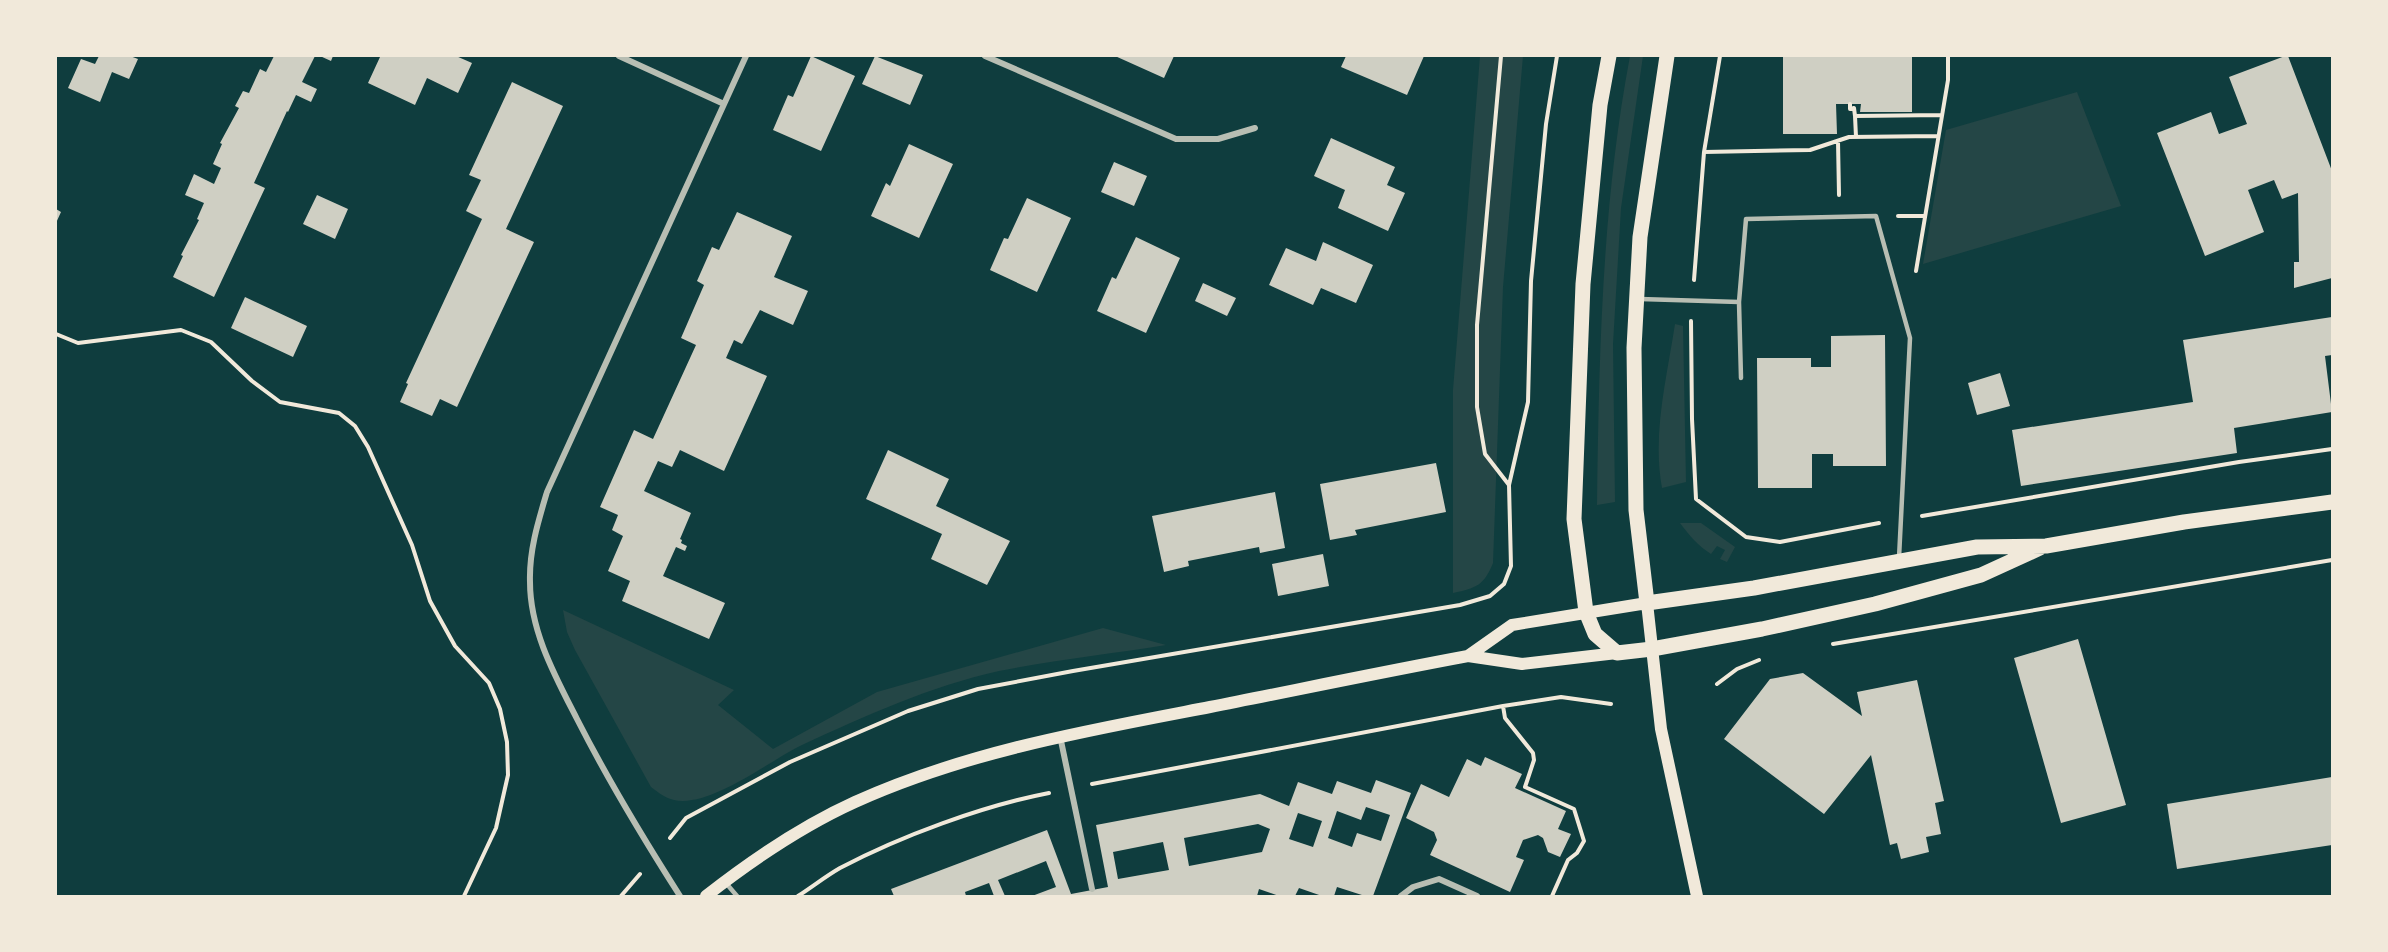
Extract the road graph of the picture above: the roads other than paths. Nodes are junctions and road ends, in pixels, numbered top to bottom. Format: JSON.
{"nodes":[{"id":1,"x":619,"y":56,"type":"edge"},
{"id":2,"x":746,"y":56,"type":"edge"},
{"id":3,"x":985,"y":56,"type":"edge"},
{"id":4,"x":1609,"y":56,"type":"edge"},
{"id":5,"x":1667,"y":56,"type":"edge"},
{"id":6,"x":724,"y":104,"type":"junction"},
{"id":7,"x":1256,"y":128,"type":"dead end"},
{"id":8,"x":1636,"y":299,"type":"junction"},
{"id":9,"x":1739,"y":302,"type":"junction"},
{"id":10,"x":1741,"y":378,"type":"dead end"},
{"id":11,"x":2332,"y":502,"type":"edge"},
{"id":12,"x":2046,"y":546,"type":"junction"},
{"id":13,"x":1899,"y":561,"type":"junction"},
{"id":14,"x":1647,"y":603,"type":"junction"},
{"id":15,"x":1586,"y":612,"type":"junction"},
{"id":16,"x":1652,"y":649,"type":"junction"},
{"id":17,"x":1617,"y":653,"type":"junction"},
{"id":18,"x":1468,"y":656,"type":"junction"},
{"id":19,"x":1060,"y":736,"type":"junction"},
{"id":20,"x":724,"y":882,"type":"junction"},
{"id":21,"x":1092,"y":890,"type":"dead end"},
{"id":22,"x":680,"y":897,"type":"edge"},
{"id":23,"x":706,"y":897,"type":"edge"},
{"id":24,"x":737,"y":897,"type":"edge"},
{"id":25,"x":1401,"y":897,"type":"edge"},
{"id":26,"x":1477,"y":897,"type":"edge"},
{"id":27,"x":1697,"y":897,"type":"edge"}],
"edges":[{"from":1,"to":6,"type":"street"},
{"from":2,"to":6,"type":"street"},
{"from":3,"to":7,"type":"street"},
{"from":4,"to":15,"type":"main road"},
{"from":5,"to":8,"type":"main road"},
{"from":6,"to":22,"type":"street"},
{"from":8,"to":9,"type":"lane"},
{"from":8,"to":14,"type":"main road"},
{"from":9,"to":10,"type":"lane"},
{"from":9,"to":13,"type":"lane"},
{"from":11,"to":12,"type":"main road"},
{"from":12,"to":13,"type":"main road"},
{"from":12,"to":16,"type":"main road"},
{"from":13,"to":14,"type":"main road"},
{"from":14,"to":15,"type":"main road"},
{"from":14,"to":16,"type":"main road"},
{"from":15,"to":17,"type":"main road"},
{"from":15,"to":18,"type":"main road"},
{"from":16,"to":17,"type":"main road"},
{"from":16,"to":27,"type":"main road"},
{"from":17,"to":18,"type":"main road"},
{"from":18,"to":19,"type":"main road"},
{"from":19,"to":20,"type":"main road"},
{"from":19,"to":21,"type":"street"},
{"from":20,"to":23,"type":"main road"},
{"from":20,"to":24,"type":"lane"},
{"from":25,"to":26,"type":"street"}]}
